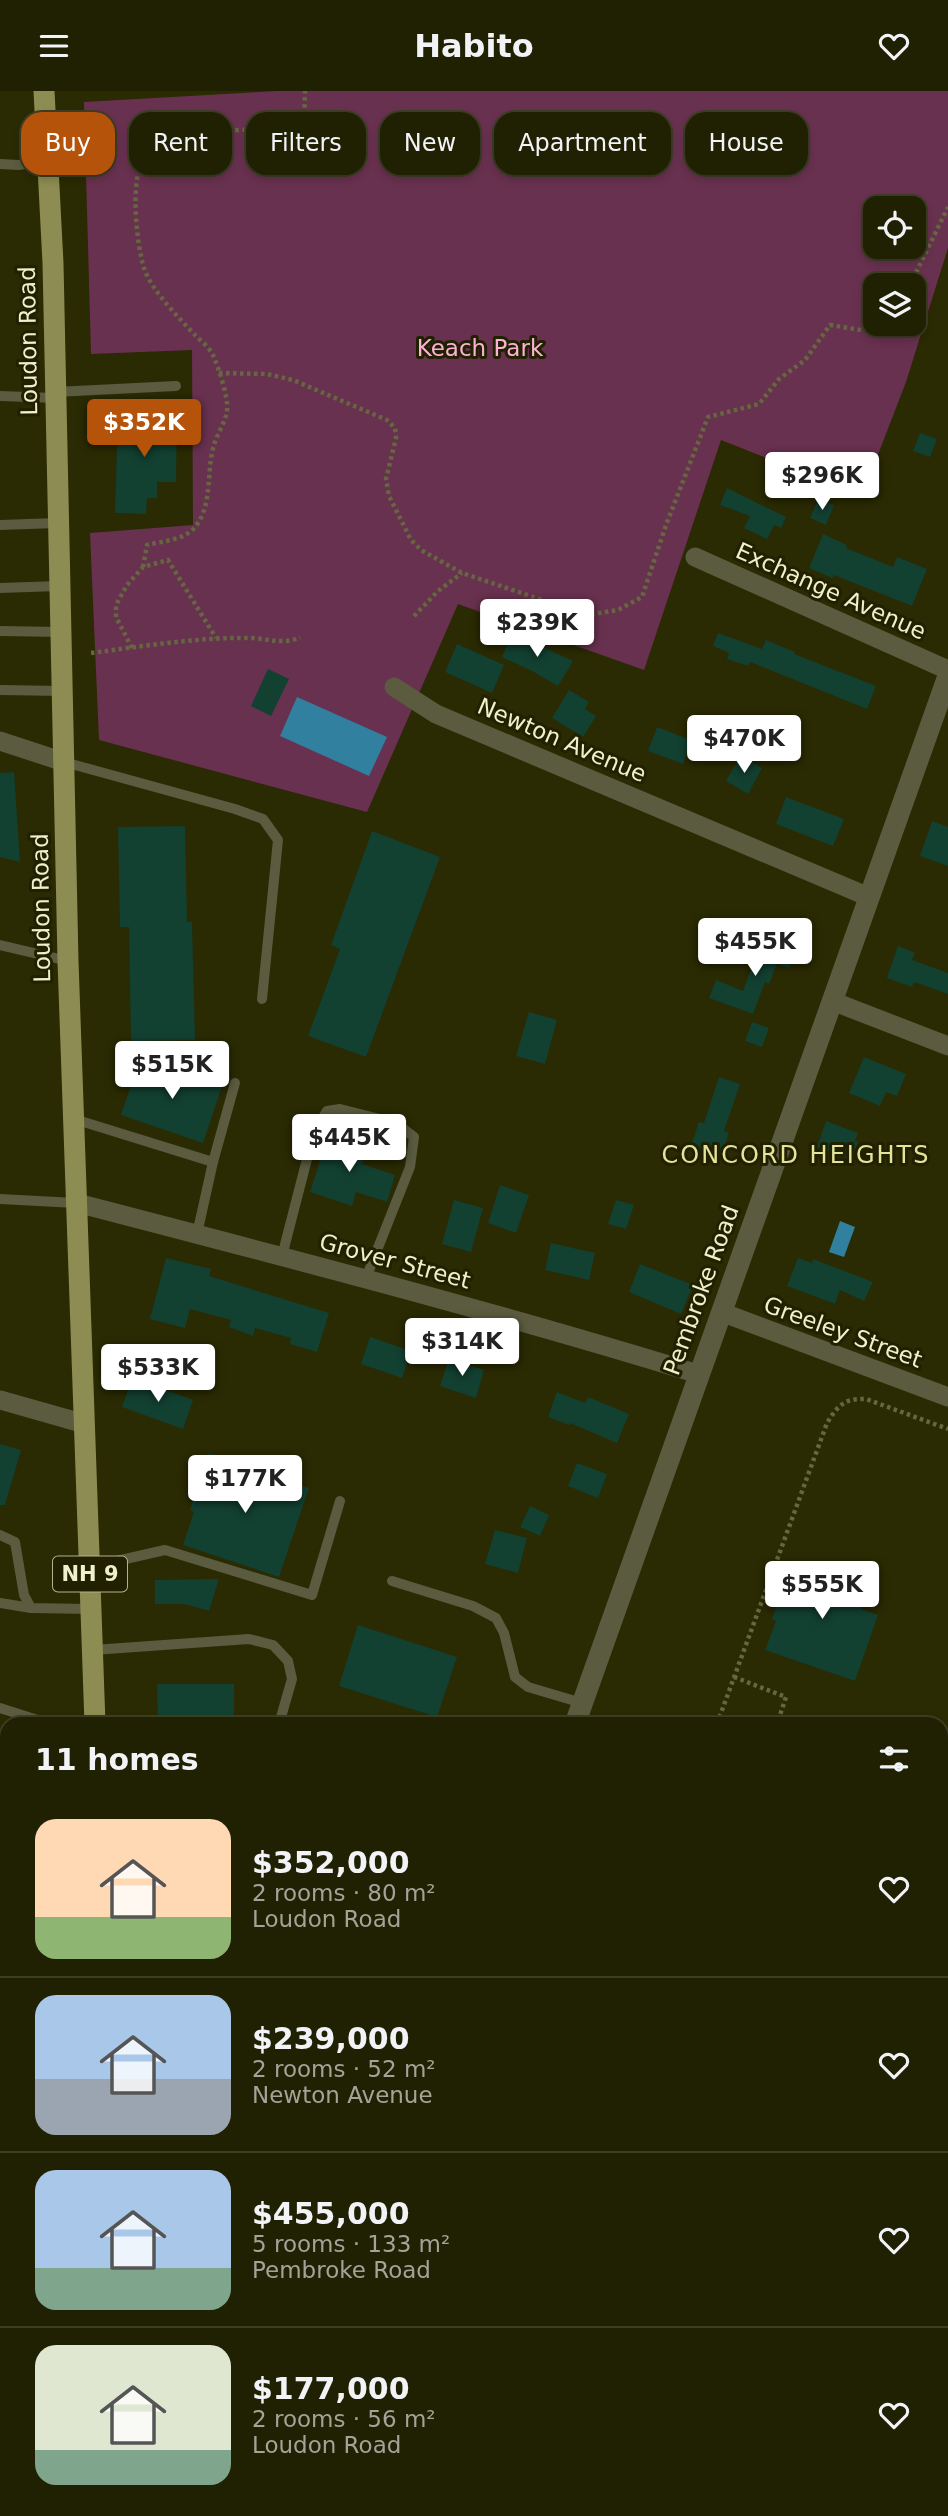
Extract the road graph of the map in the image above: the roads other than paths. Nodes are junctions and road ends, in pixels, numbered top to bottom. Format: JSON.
{"nodes":[{"id":1,"x":44,"y":91,"type":"edge"},
{"id":2,"x":45,"y":112,"type":"edge"},
{"id":3,"x":0,"y":164,"type":"edge"},
{"id":4,"x":21,"y":165,"type":"edge"},
{"id":5,"x":48,"y":175,"type":"edge"},
{"id":6,"x":176,"y":386,"type":"dead end"},
{"id":7,"x":55,"y":395,"type":"junction"},
{"id":8,"x":0,"y":396,"type":"edge"},
{"id":9,"x":57,"y":523,"type":"junction"},
{"id":10,"x":0,"y":525,"type":"edge"},
{"id":11,"x":695,"y":557,"type":"dead end"},
{"id":12,"x":59,"y":586,"type":"junction"},
{"id":13,"x":0,"y":588,"type":"edge"},
{"id":14,"x":0,"y":631,"type":"edge"},
{"id":15,"x":61,"y":632,"type":"junction"},
{"id":16,"x":948,"y":670,"type":"edge"},
{"id":17,"x":948,"y":676,"type":"edge"},
{"id":18,"x":394,"y":687,"type":"dead end"},
{"id":19,"x":0,"y":690,"type":"edge"},
{"id":20,"x":63,"y":691,"type":"junction"},
{"id":21,"x":940,"y":720,"type":"edge"},
{"id":22,"x":0,"y":741,"type":"edge"},
{"id":23,"x":64,"y":762,"type":"junction"},
{"id":24,"x":869,"y":897,"type":"junction"},
{"id":25,"x":0,"y":945,"type":"edge"},
{"id":26,"x":68,"y":961,"type":"junction"},
{"id":27,"x":262,"y":999,"type":"dead end"},
{"id":28,"x":832,"y":1001,"type":"junction"},
{"id":29,"x":948,"y":1046,"type":"edge"},
{"id":30,"x":235,"y":1083,"type":"dead end"},
{"id":31,"x":74,"y":1119,"type":"junction"},
{"id":32,"x":213,"y":1162,"type":"junction"},
{"id":33,"x":0,"y":1199,"type":"edge"},
{"id":34,"x":77,"y":1203,"type":"junction"},
{"id":35,"x":197,"y":1234,"type":"junction"},
{"id":36,"x":282,"y":1256,"type":"junction"},
{"id":37,"x":366,"y":1278,"type":"junction"},
{"id":38,"x":721,"y":1312,"type":"junction"},
{"id":39,"x":698,"y":1374,"type":"junction"},
{"id":40,"x":948,"y":1397,"type":"edge"},
{"id":41,"x":0,"y":1400,"type":"edge"},
{"id":42,"x":85,"y":1424,"type":"junction"},
{"id":43,"x":340,"y":1501,"type":"dead end"},
{"id":44,"x":0,"y":1535,"type":"edge"},
{"id":45,"x":89,"y":1567,"type":"junction"},
{"id":46,"x":392,"y":1581,"type":"dead end"},
{"id":47,"x":0,"y":1603,"type":"edge"},
{"id":48,"x":31,"y":1608,"type":"junction"},
{"id":49,"x":90,"y":1609,"type":"junction"},
{"id":50,"x":93,"y":1650,"type":"junction"},
{"id":51,"x":582,"y":1703,"type":"junction"},
{"id":52,"x":0,"y":1708,"type":"edge"},
{"id":53,"x":28,"y":1717,"type":"edge"},
{"id":54,"x":95,"y":1717,"type":"edge"},
{"id":55,"x":281,"y":1717,"type":"edge"},
{"id":56,"x":577,"y":1717,"type":"edge"}],
"edges":[{"from":1,"to":2,"type":"main road","name":"Loudon Road","number":"NH 9"},
{"from":3,"to":4,"type":"lane"},
{"from":5,"to":7,"type":"main road","name":"Loudon Road","number":"NH 9"},
{"from":6,"to":7,"type":"lane"},
{"from":7,"to":8,"type":"lane"},
{"from":7,"to":9,"type":"main road","name":"Loudon Road","number":"NH 9"},
{"from":9,"to":10,"type":"lane"},
{"from":9,"to":12,"type":"main road","name":"Loudon Road","number":"NH 9"},
{"from":11,"to":16,"type":"street","name":"Exchange Avenue"},
{"from":12,"to":13,"type":"lane"},
{"from":12,"to":15,"type":"main road","name":"Loudon Road","number":"NH 9"},
{"from":14,"to":15,"type":"lane"},
{"from":15,"to":20,"type":"main road","name":"Loudon Road","number":"NH 9"},
{"from":17,"to":21,"type":"street","name":"Pembroke Road"},
{"from":18,"to":24,"type":"street","name":"Newton Avenue"},
{"from":19,"to":20,"type":"lane"},
{"from":20,"to":23,"type":"main road","name":"Loudon Road","number":"NH 9"},
{"from":21,"to":24,"type":"street","name":"Pembroke Road"},
{"from":22,"to":23,"type":"street"},
{"from":23,"to":26,"type":"main road","name":"Loudon Road","number":"NH 9"},
{"from":23,"to":27,"type":"lane"},
{"from":24,"to":28,"type":"street","name":"Pembroke Road"},
{"from":25,"to":26,"type":"lane"},
{"from":26,"to":31,"type":"main road","name":"Loudon Road","number":"NH 9"},
{"from":28,"to":29,"type":"street"},
{"from":28,"to":38,"type":"street","name":"Pembroke Road"},
{"from":30,"to":32,"type":"lane"},
{"from":31,"to":32,"type":"lane"},
{"from":31,"to":34,"type":"main road","name":"Loudon Road","number":"NH 9"},
{"from":32,"to":35,"type":"lane"},
{"from":33,"to":34,"type":"lane"},
{"from":34,"to":35,"type":"street","name":"Grover Street"},
{"from":34,"to":42,"type":"main road","name":"Loudon Road","number":"NH 9"},
{"from":35,"to":36,"type":"street","name":"Grover Street"},
{"from":36,"to":37,"type":"street","name":"Grover Street"},
{"from":36,"to":37,"type":"lane"},
{"from":37,"to":39,"type":"street","name":"Grover Street"},
{"from":38,"to":39,"type":"street","name":"Pembroke Road"},
{"from":38,"to":40,"type":"street","name":"Greeley Street"},
{"from":39,"to":51,"type":"street","name":"Pembroke Road"},
{"from":41,"to":42,"type":"street"},
{"from":42,"to":45,"type":"main road","name":"Loudon Road","number":"NH 9"},
{"from":43,"to":45,"type":"lane"},
{"from":44,"to":48,"type":"lane"},
{"from":45,"to":49,"type":"main road","name":"Loudon Road","number":"NH 9"},
{"from":46,"to":51,"type":"lane"},
{"from":47,"to":48,"type":"lane"},
{"from":48,"to":49,"type":"lane"},
{"from":49,"to":50,"type":"main road","name":"Loudon Road","number":"NH 9"},
{"from":50,"to":54,"type":"main road","name":"Loudon Road","number":"NH 9"},
{"from":50,"to":55,"type":"lane"},
{"from":51,"to":56,"type":"street","name":"Pembroke Road"},
{"from":52,"to":53,"type":"lane"}]}
